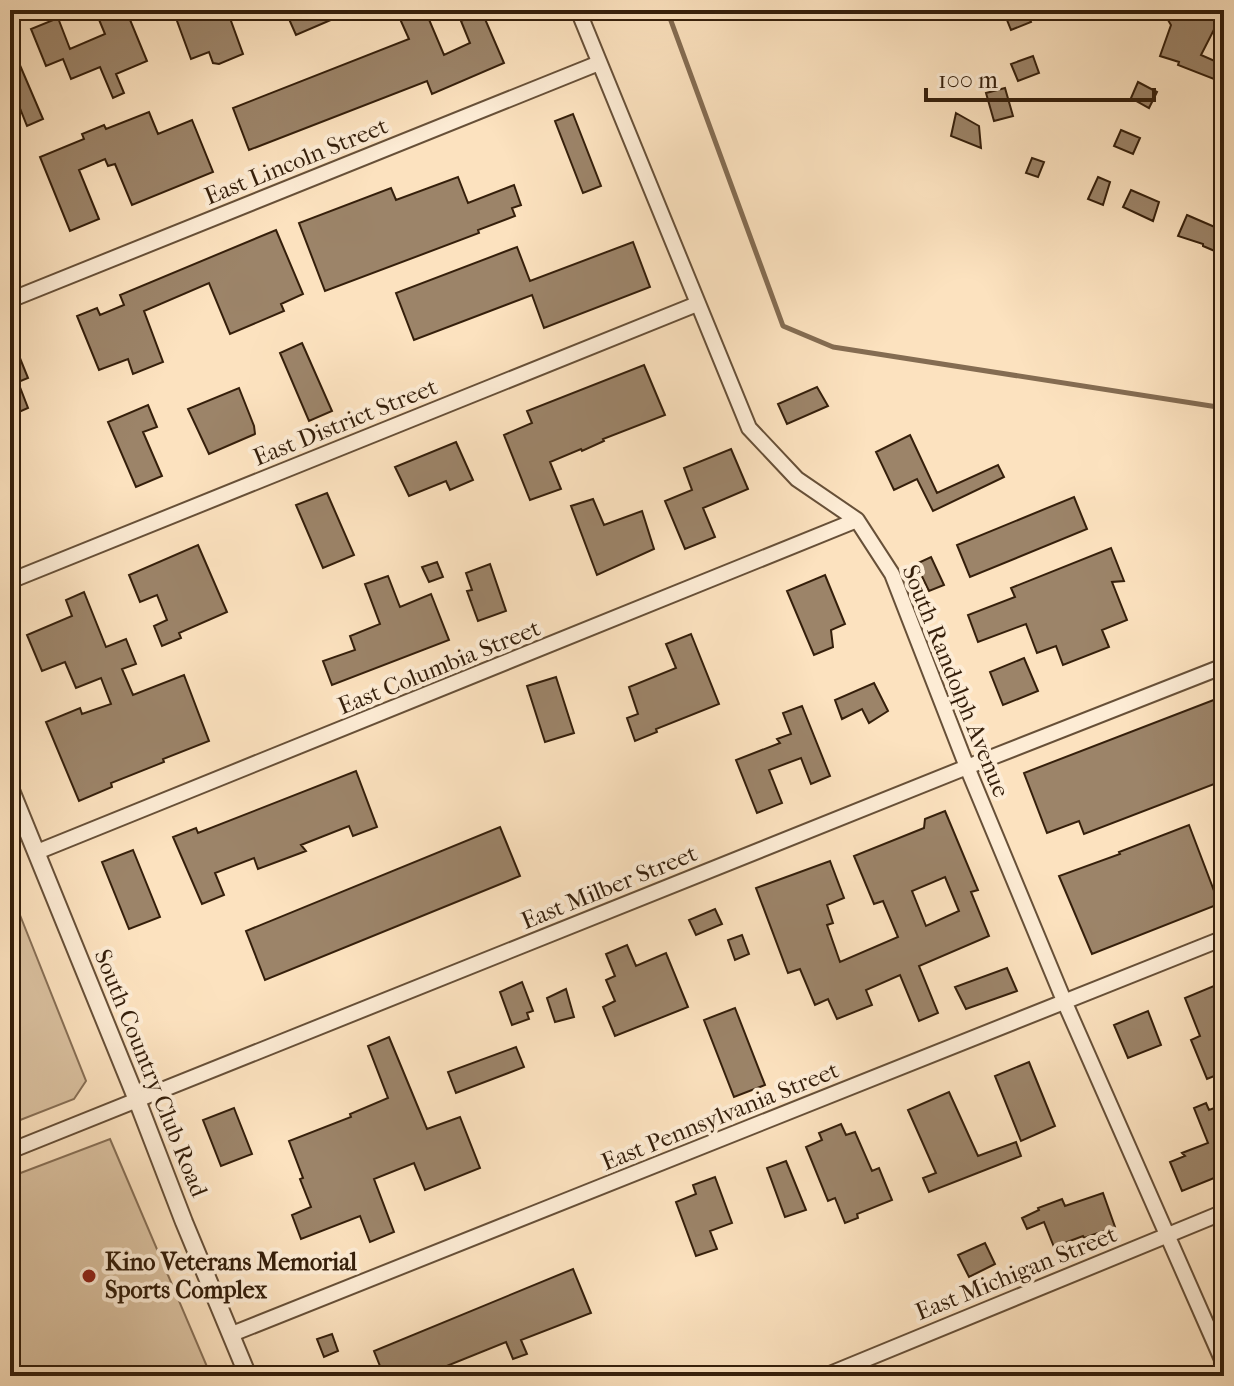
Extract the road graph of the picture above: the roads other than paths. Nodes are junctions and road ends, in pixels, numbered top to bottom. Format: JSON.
{"nodes":[{"id":1,"x":578,"y":10,"type":"edge"},
{"id":2,"x":599,"y":63,"type":"junction"},
{"id":3,"x":10,"y":300,"type":"edge"},
{"id":4,"x":697,"y":304,"type":"junction"},
{"id":5,"x":857,"y":520,"type":"junction"},
{"id":6,"x":10,"y":581,"type":"edge"},
{"id":7,"x":1224,"y":666,"type":"edge"},
{"id":8,"x":967,"y":767,"type":"junction"},
{"id":9,"x":10,"y":788,"type":"edge"},
{"id":10,"x":37,"y":852,"type":"junction"},
{"id":11,"x":1224,"y":938,"type":"edge"},
{"id":12,"x":1065,"y":1003,"type":"junction"},
{"id":13,"x":137,"y":1100,"type":"junction"},
{"id":14,"x":10,"y":1151,"type":"edge"},
{"id":15,"x":1224,"y":1212,"type":"edge"},
{"id":16,"x":1167,"y":1235,"type":"junction"},
{"id":17,"x":232,"y":1334,"type":"junction"},
{"id":18,"x":1224,"y":1364,"type":"edge"},
{"id":19,"x":248,"y":1376,"type":"edge"},
{"id":20,"x":825,"y":1376,"type":"edge"}],
"edges":[{"from":1,"to":2,"type":"street","name":"South Randolph Avenue"},
{"from":2,"to":3,"type":"street","name":"East Lincoln Street"},
{"from":2,"to":4,"type":"street","name":"South Randolph Avenue"},
{"from":4,"to":5,"type":"street","name":"South Randolph Avenue"},
{"from":4,"to":6,"type":"street","name":"East District Street"},
{"from":5,"to":8,"type":"street","name":"South Randolph Avenue"},
{"from":5,"to":10,"type":"street","name":"East Columbia Street"},
{"from":7,"to":8,"type":"street","name":"East Milber Street"},
{"from":8,"to":12,"type":"street","name":"South Randolph Avenue"},
{"from":8,"to":13,"type":"street","name":"East Milber Street"},
{"from":9,"to":10,"type":"street","name":"South Country Club Road"},
{"from":10,"to":13,"type":"street","name":"South Country Club Road"},
{"from":11,"to":12,"type":"street","name":"East Pennsylvania Street"},
{"from":12,"to":16,"type":"street","name":"South Randolph Avenue"},
{"from":12,"to":17,"type":"street","name":"East Pennsylvania Street"},
{"from":13,"to":14,"type":"street","name":"East Milber Street"},
{"from":13,"to":17,"type":"street","name":"South Country Club Road"},
{"from":15,"to":16,"type":"street","name":"East Michigan Street"},
{"from":16,"to":18,"type":"street","name":"South Randolph Avenue"},
{"from":16,"to":20,"type":"street","name":"East Michigan Street"},
{"from":17,"to":19,"type":"street","name":"South Country Club Road"}]}
